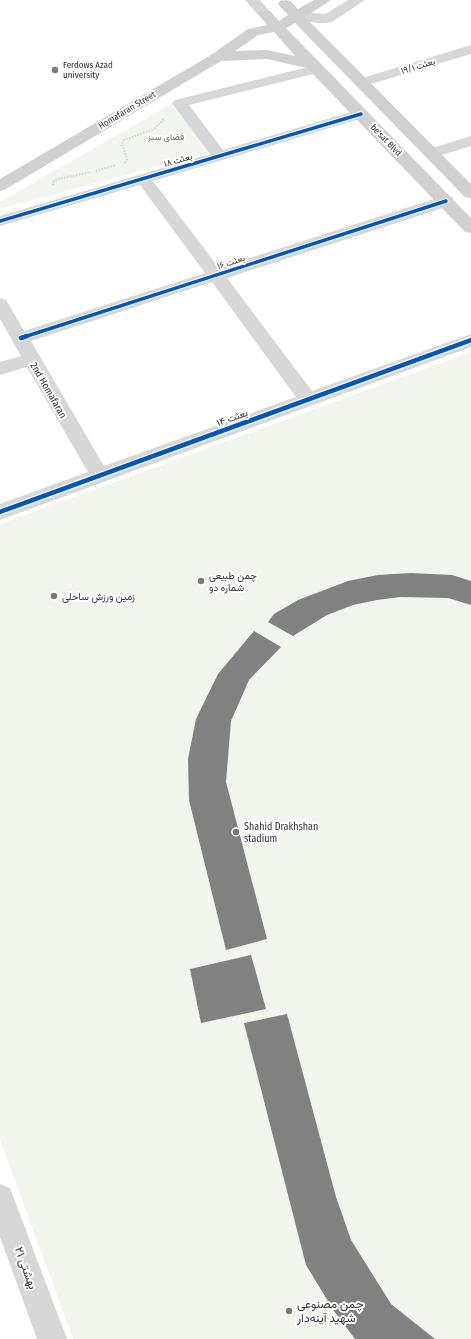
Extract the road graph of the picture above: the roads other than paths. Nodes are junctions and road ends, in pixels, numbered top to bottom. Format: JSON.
{"nodes":[{"id":1,"x":252,"y":0,"type":"edge"},
{"id":2,"x":324,"y":0,"type":"edge"},
{"id":3,"x":358,"y":0,"type":"edge"},
{"id":4,"x":286,"y":1,"type":"edge"},
{"id":5,"x":265,"y":14,"type":"junction"},
{"id":6,"x":297,"y":15,"type":"junction"},
{"id":7,"x":278,"y":27,"type":"junction"},
{"id":8,"x":253,"y":32,"type":"junction"},
{"id":9,"x":471,"y":49,"type":"edge"},
{"id":10,"x":216,"y":58,"type":"junction"},
{"id":11,"x":314,"y":67,"type":"junction"},
{"id":12,"x":364,"y":82,"type":"junction"},
{"id":13,"x":361,"y":114,"type":"junction"},
{"id":14,"x":471,"y":141,"type":"edge"},
{"id":15,"x":432,"y":153,"type":"junction"},
{"id":16,"x":220,"y":156,"type":"junction"},
{"id":17,"x":143,"y":178,"type":"junction"},
{"id":18,"x":0,"y":186,"type":"edge"},
{"id":19,"x":471,"y":193,"type":"edge"},
{"id":20,"x":446,"y":201,"type":"junction"},
{"id":21,"x":0,"y":221,"type":"edge"},
{"id":22,"x":471,"y":228,"type":"edge"},
{"id":23,"x":216,"y":275,"type":"junction"},
{"id":24,"x":0,"y":304,"type":"edge"},
{"id":25,"x":21,"y":338,"type":"junction"},
{"id":26,"x":471,"y":340,"type":"edge"},
{"id":27,"x":31,"y":358,"type":"junction"},
{"id":28,"x":0,"y":369,"type":"edge"},
{"id":29,"x":308,"y":399,"type":"junction"},
{"id":30,"x":99,"y":475,"type":"junction"},
{"id":31,"x":0,"y":512,"type":"edge"},
{"id":32,"x":0,"y":1198,"type":"edge"},
{"id":33,"x":6,"y":1232,"type":"edge"},
{"id":34,"x":52,"y":1339,"type":"edge"}],
"edges":[{"from":1,"to":5,"type":"street","name":"be'sat Blvd"},
{"from":2,"to":6,"type":"main road"},
{"from":3,"to":6,"type":"street"},
{"from":4,"to":5,"type":"main road"},
{"from":4,"to":6,"type":"main road"},
{"from":5,"to":7,"type":"main road","name":"be'sat Blvd"},
{"from":5,"to":8,"type":"main road"},
{"from":6,"to":7,"type":"main road"},
{"from":6,"to":12,"type":"main road"},
{"from":7,"to":8,"type":"main road"},
{"from":7,"to":11,"type":"main road","name":"be'sat Blvd"},
{"from":8,"to":10,"type":"main road","name":"Homafaran Street"},
{"from":9,"to":12,"type":"street","name":"بعثت ۱۹/۱"},
{"from":10,"to":11,"type":"main road"},
{"from":10,"to":18,"type":"main road","name":"Homafaran Street"},
{"from":11,"to":13,"type":"main road","name":"be'sat Blvd"},
{"from":11,"to":16,"type":"street"},
{"from":12,"to":15,"type":"main road"},
{"from":13,"to":16,"type":"street","name":"بعثت ۱۸"},
{"from":13,"to":20,"type":"main road","name":"be'sat Blvd"},
{"from":14,"to":15,"type":"street"},
{"from":15,"to":19,"type":"main road"},
{"from":16,"to":17,"type":"street","name":"بعثت ۱۸"},
{"from":17,"to":21,"type":"street","name":"بعثت ۱۸"},
{"from":17,"to":23,"type":"street"},
{"from":20,"to":22,"type":"main road","name":"be'sat Blvd"},
{"from":20,"to":23,"type":"street","name":"بعثت ۱۶"},
{"from":23,"to":25,"type":"street","name":"بعثت ۱۶"},
{"from":23,"to":29,"type":"street"},
{"from":24,"to":25,"type":"street","name":"2nd Homafaran"},
{"from":25,"to":27,"type":"street","name":"2nd Homafaran"},
{"from":26,"to":29,"type":"street","name":"بعثت ۱۴"},
{"from":27,"to":28,"type":"street"},
{"from":27,"to":30,"type":"street","name":"2nd Homafaran"},
{"from":29,"to":30,"type":"street","name":"بعثت ۱۴"},
{"from":30,"to":31,"type":"street","name":"بعثت ۱۴"},
{"from":32,"to":33,"type":"street","name":"بهشتی ۲۱"},
{"from":33,"to":34,"type":"street","name":"بهشتی ۲۱"}]}
